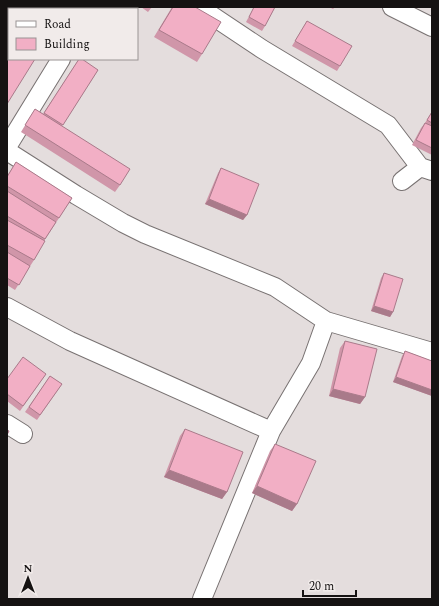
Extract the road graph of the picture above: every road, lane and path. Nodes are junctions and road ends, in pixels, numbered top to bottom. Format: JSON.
{"nodes":[{"id":1,"x":199,"y":7,"type":"edge"},
{"id":2,"x":392,"y":7,"type":"edge"},
{"id":3,"x":432,"y":27,"type":"edge"},
{"id":4,"x":59,"y":60,"type":"edge"},
{"id":5,"x":7,"y":147,"type":"edge"},
{"id":6,"x":7,"y":151,"type":"edge"},
{"id":7,"x":426,"y":169,"type":"edge"},
{"id":8,"x":402,"y":181,"type":"dead end"},
{"id":9,"x":7,"y":307,"type":"edge"},
{"id":10,"x":326,"y":321,"type":"junction"},
{"id":11,"x":432,"y":352,"type":"edge"},
{"id":12,"x":7,"y":424,"type":"edge"},
{"id":13,"x":271,"y":431,"type":"junction"},
{"id":14,"x":22,"y":434,"type":"dead end"},
{"id":15,"x":202,"y":599,"type":"edge"}],
"edges":[{"from":1,"to":7,"type":"street"},
{"from":2,"to":3,"type":"street"},
{"from":4,"to":5,"type":"street"},
{"from":6,"to":10,"type":"street"},
{"from":7,"to":8,"type":"street"},
{"from":9,"to":13,"type":"street"},
{"from":10,"to":11,"type":"street"},
{"from":10,"to":13,"type":"street"},
{"from":12,"to":14,"type":"street"},
{"from":13,"to":15,"type":"street"}]}
